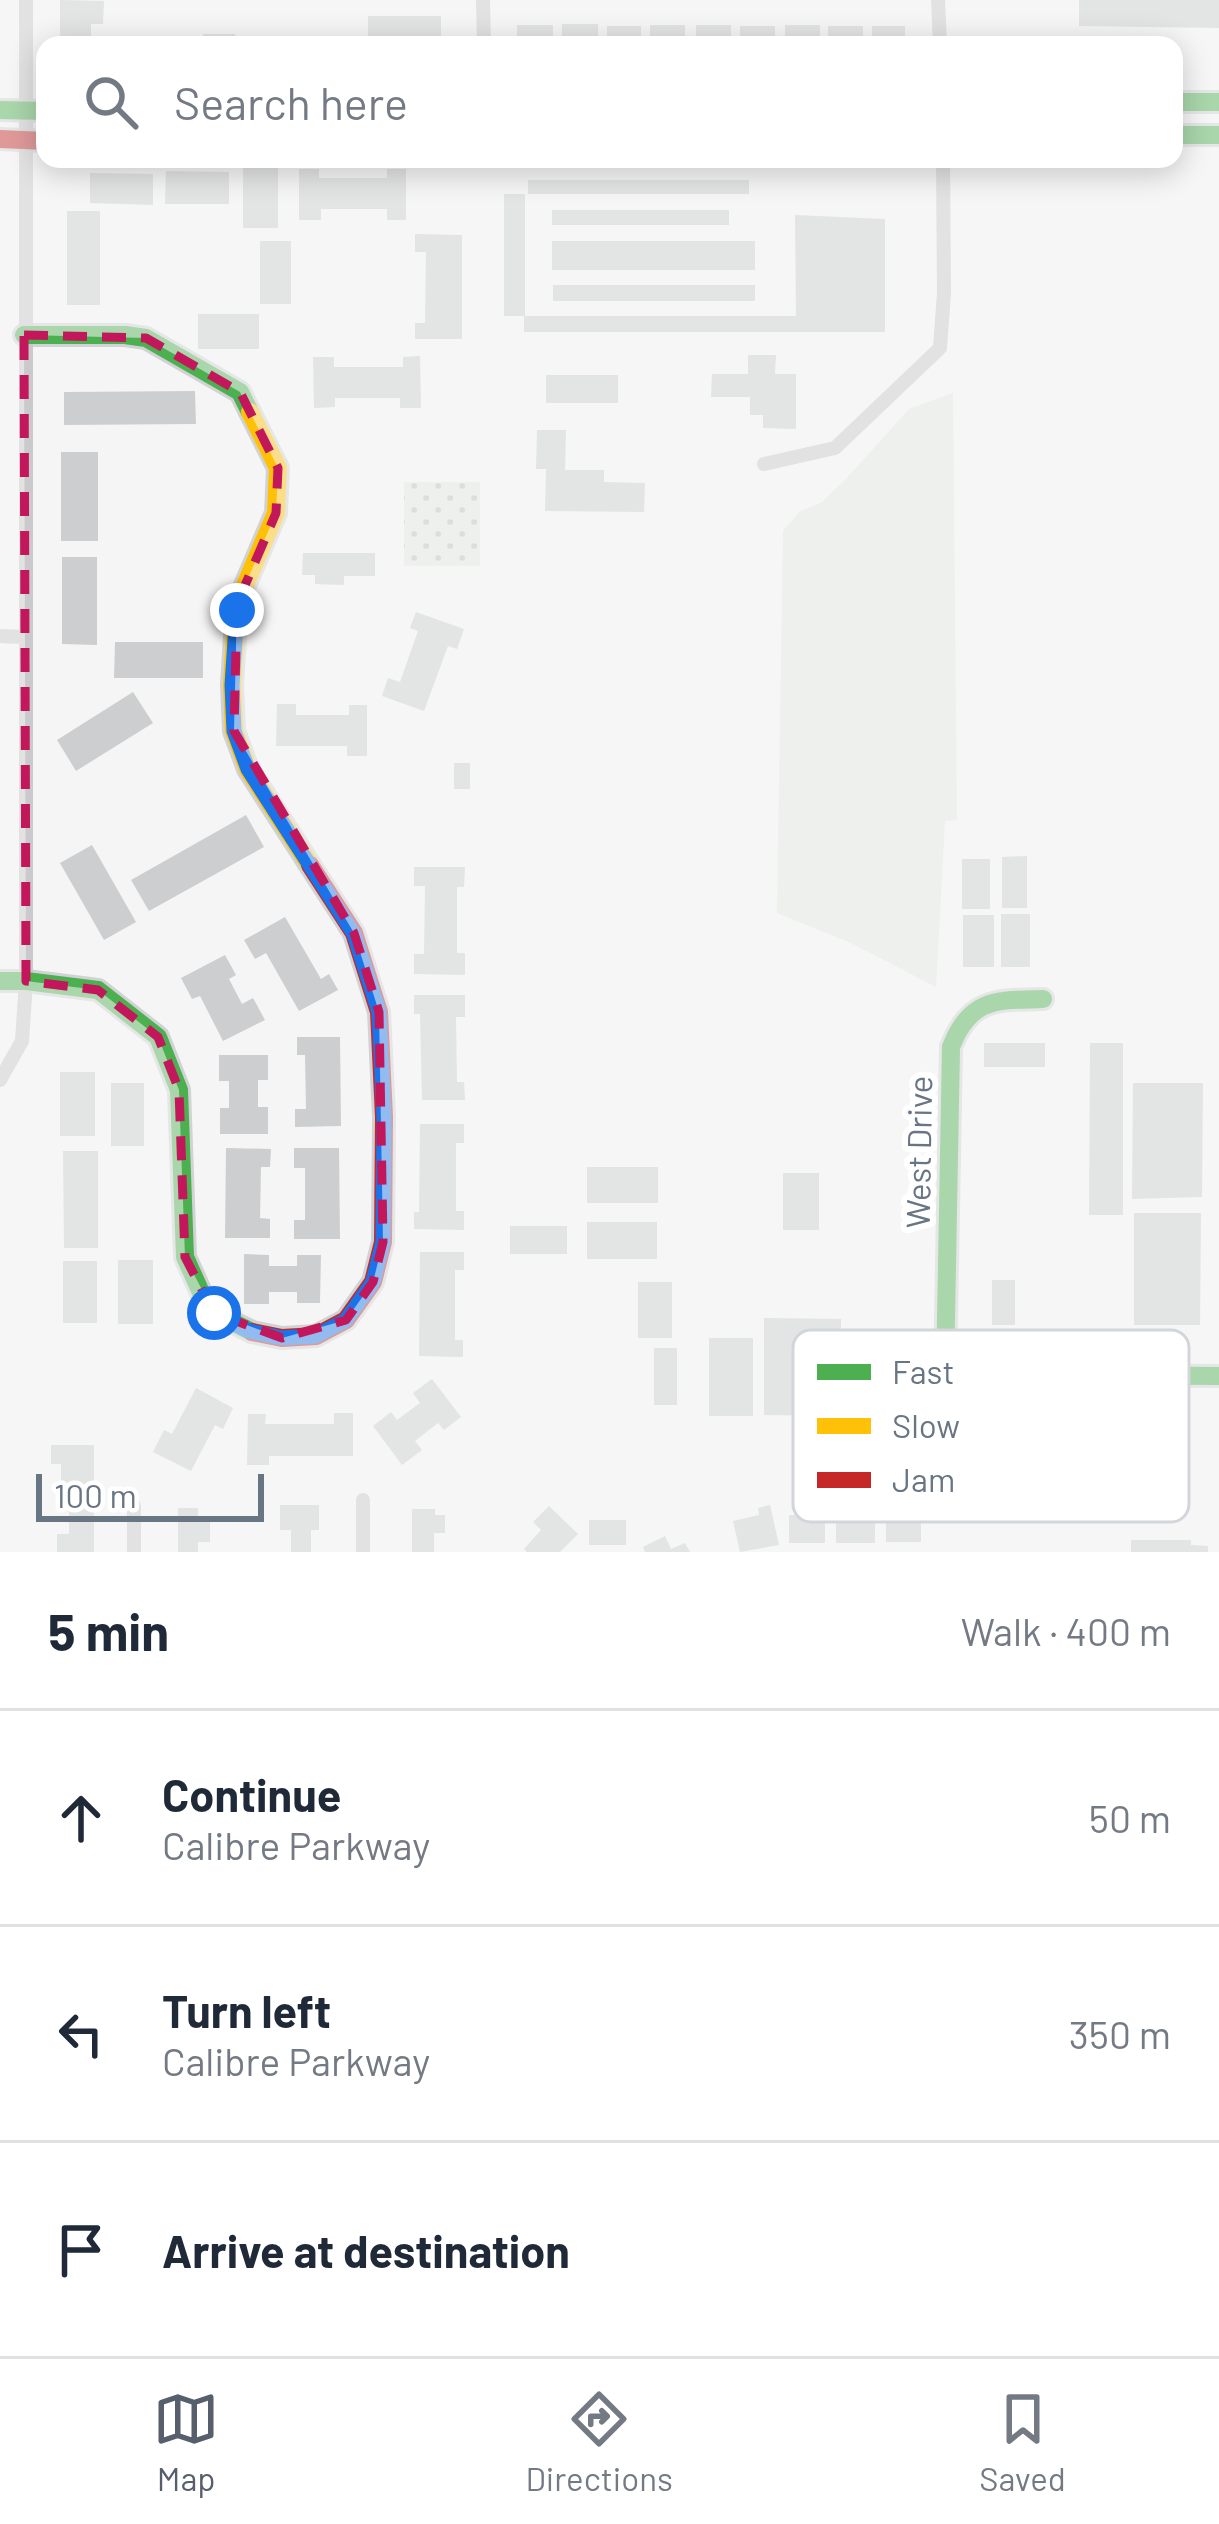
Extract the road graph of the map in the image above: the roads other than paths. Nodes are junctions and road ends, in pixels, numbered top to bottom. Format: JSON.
{"nodes":[{"id":1,"x":26,"y":0,"type":"edge"},
{"id":2,"x":483,"y":0,"type":"edge"},
{"id":3,"x":938,"y":0,"type":"edge"},
{"id":4,"x":484,"y":36,"type":"edge"},
{"id":5,"x":940,"y":36,"type":"edge"},
{"id":6,"x":1183,"y":102,"type":"edge"},
{"id":7,"x":1219,"y":102,"type":"edge"},
{"id":8,"x":0,"y":110,"type":"edge"},
{"id":9,"x":36,"y":111,"type":"edge"},
{"id":10,"x":1183,"y":135,"type":"edge"},
{"id":11,"x":1219,"y":135,"type":"edge"},
{"id":12,"x":0,"y":139,"type":"edge"},
{"id":13,"x":36,"y":141,"type":"edge"},
{"id":14,"x":944,"y":168,"type":"edge"},
{"id":15,"x":24,"y":335,"type":"junction"},
{"id":16,"x":764,"y":464,"type":"dead end"},
{"id":17,"x":0,"y":636,"type":"edge"},
{"id":18,"x":25,"y":637,"type":"junction"},
{"id":19,"x":0,"y":981,"type":"edge"},
{"id":20,"x":26,"y":981,"type":"junction"},
{"id":21,"x":1043,"y":999,"type":"dead end"},
{"id":22,"x":5,"y":1059,"type":"edge"},
{"id":23,"x":0,"y":1080,"type":"edge"},
{"id":24,"x":945,"y":1330,"type":"edge"},
{"id":25,"x":1189,"y":1376,"type":"edge"},
{"id":26,"x":1219,"y":1376,"type":"edge"},
{"id":27,"x":363,"y":1500,"type":"dead end"},
{"id":28,"x":134,"y":1506,"type":"dead end"},
{"id":29,"x":134,"y":1552,"type":"edge"},
{"id":30,"x":363,"y":1552,"type":"edge"}],
"edges":[{"from":1,"to":9,"type":"street"},
{"from":2,"to":4,"type":"street"},
{"from":3,"to":5,"type":"street"},
{"from":6,"to":7,"type":"street"},
{"from":8,"to":9,"type":"street"},
{"from":9,"to":13,"type":"street"},
{"from":10,"to":11,"type":"street"},
{"from":12,"to":13,"type":"street"},
{"from":13,"to":15,"type":"street"},
{"from":14,"to":16,"type":"street"},
{"from":15,"to":18,"type":"street"},
{"from":15,"to":20,"type":"street"},
{"from":17,"to":18,"type":"street"},
{"from":18,"to":20,"type":"street"},
{"from":19,"to":20,"type":"street"},
{"from":20,"to":22,"type":"street"},
{"from":21,"to":24,"type":"street","name":"West Drive"},
{"from":22,"to":23,"type":"street"},
{"from":25,"to":26,"type":"street","name":"West Drive"},
{"from":27,"to":30,"type":"street"},
{"from":28,"to":29,"type":"street"}]}
